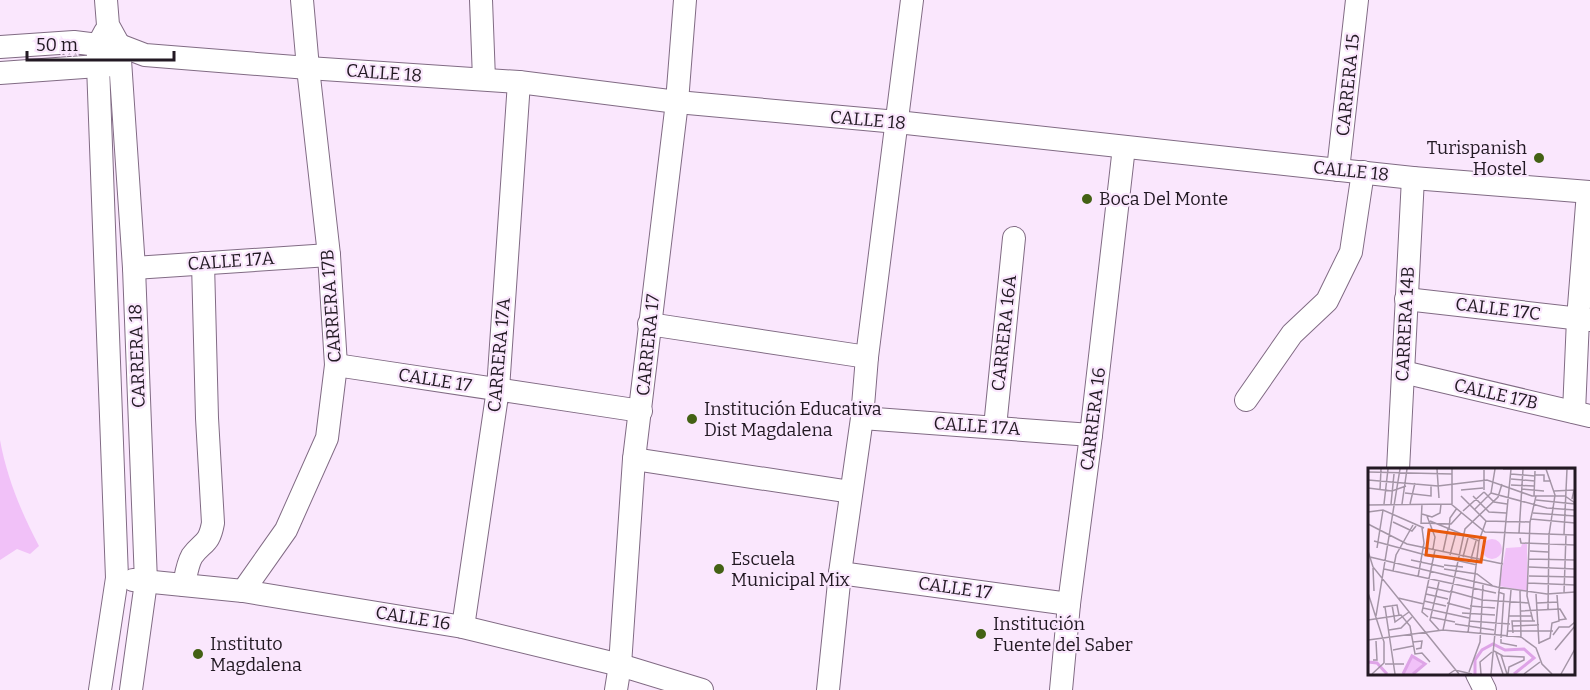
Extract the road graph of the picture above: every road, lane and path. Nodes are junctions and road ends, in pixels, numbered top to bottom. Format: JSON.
{"nodes":[{"id":1,"x":105,"y":0,"type":"edge"},
{"id":2,"x":302,"y":0,"type":"edge"},
{"id":3,"x":481,"y":0,"type":"edge"},
{"id":4,"x":685,"y":0,"type":"edge"},
{"id":5,"x":912,"y":0,"type":"edge"},
{"id":6,"x":1357,"y":0,"type":"edge"},
{"id":7,"x":0,"y":47,"type":"edge"},
{"id":8,"x":109,"y":49,"type":"junction"},
{"id":9,"x":308,"y":68,"type":"junction"},
{"id":10,"x":0,"y":73,"type":"edge"},
{"id":11,"x":484,"y":79,"type":"junction"},
{"id":12,"x":519,"y":82,"type":"junction"},
{"id":13,"x":676,"y":102,"type":"junction"},
{"id":14,"x":897,"y":122,"type":"junction"},
{"id":15,"x":1124,"y":147,"type":"junction"},
{"id":16,"x":1338,"y":170,"type":"junction"},
{"id":17,"x":1363,"y":172,"type":"junction"},
{"id":18,"x":1413,"y":178,"type":"junction"},
{"id":19,"x":1589,"y":192,"type":"edge"},
{"id":20,"x":1014,"y":238,"type":"dead end"},
{"id":21,"x":329,"y":255,"type":"junction"},
{"id":22,"x":203,"y":263,"type":"junction"},
{"id":23,"x":134,"y":268,"type":"junction"},
{"id":24,"x":1406,"y":298,"type":"junction"},
{"id":25,"x":1584,"y":319,"type":"edge"},
{"id":26,"x":649,"y":324,"type":"junction"},
{"id":27,"x":867,"y":357,"type":"junction"},
{"id":28,"x":336,"y":365,"type":"junction"},
{"id":29,"x":1403,"y":372,"type":"junction"},
{"id":30,"x":498,"y":389,"type":"junction"},
{"id":31,"x":1246,"y":400,"type":"dead end"},
{"id":32,"x":641,"y":411,"type":"junction"},
{"id":33,"x":1582,"y":414,"type":"edge"},
{"id":34,"x":862,"y":418,"type":"junction"},
{"id":35,"x":994,"y":427,"type":"junction"},
{"id":36,"x":1092,"y":435,"type":"junction"},
{"id":37,"x":634,"y":459,"type":"junction"},
{"id":38,"x":1398,"y":468,"type":"edge"},
{"id":39,"x":851,"y":492,"type":"junction"},
{"id":40,"x":840,"y":573,"type":"junction"},
{"id":41,"x":117,"y":578,"type":"junction"},
{"id":42,"x":146,"y":582,"type":"junction"},
{"id":43,"x":184,"y":585,"type":"junction"},
{"id":44,"x":243,"y":591,"type":"junction"},
{"id":45,"x":1069,"y":604,"type":"junction"},
{"id":46,"x":463,"y":627,"type":"junction"},
{"id":47,"x":620,"y":665,"type":"junction"},
{"id":48,"x":1478,"y":675,"type":"edge"},
{"id":49,"x":100,"y":690,"type":"edge"},
{"id":50,"x":131,"y":690,"type":"edge"},
{"id":51,"x":616,"y":690,"type":"edge"},
{"id":52,"x":702,"y":690,"type":"edge"},
{"id":53,"x":828,"y":690,"type":"edge"},
{"id":54,"x":1061,"y":690,"type":"edge"},
{"id":55,"x":1485,"y":690,"type":"edge"}],
"edges":[{"from":1,"to":8,"type":"street","name":"CARRERA 18"},
{"from":2,"to":9,"type":"street","name":"CARRERA 17B"},
{"from":3,"to":11,"type":"street"},
{"from":4,"to":13,"type":"street","name":"CARRERA 17"},
{"from":5,"to":14,"type":"street"},
{"from":6,"to":16,"type":"street","name":"CARRERA 15"},
{"from":7,"to":8,"type":"street","name":"CALLE 18"},
{"from":8,"to":9,"type":"street","name":"CALLE 18"},
{"from":8,"to":10,"type":"street","name":"CALLE 18"},
{"from":8,"to":23,"type":"street","name":"CARRERA 18"},
{"from":8,"to":41,"type":"street","name":"CARRERA 18"},
{"from":9,"to":11,"type":"street","name":"CALLE 18"},
{"from":9,"to":21,"type":"street","name":"CARRERA 17B"},
{"from":11,"to":12,"type":"street","name":"CALLE 18"},
{"from":12,"to":13,"type":"street","name":"CALLE 18"},
{"from":12,"to":30,"type":"street","name":"CARRERA 17A"},
{"from":13,"to":14,"type":"street","name":"CALLE 18"},
{"from":13,"to":26,"type":"street","name":"CARRERA 17"},
{"from":14,"to":15,"type":"street","name":"CALLE 18"},
{"from":14,"to":27,"type":"street"},
{"from":15,"to":16,"type":"street","name":"CALLE 18"},
{"from":15,"to":36,"type":"street","name":"CARRERA 16"},
{"from":16,"to":17,"type":"street","name":"CALLE 18"},
{"from":17,"to":18,"type":"street","name":"CALLE 18"},
{"from":17,"to":31,"type":"street"},
{"from":18,"to":19,"type":"street","name":"CALLE 18"},
{"from":18,"to":24,"type":"street","name":"CARRERA 14B"},
{"from":19,"to":25,"type":"street"},
{"from":20,"to":35,"type":"street","name":"CARRERA 16A"},
{"from":21,"to":22,"type":"street","name":"CALLE 17A"},
{"from":21,"to":28,"type":"street","name":"CARRERA 17B"},
{"from":22,"to":23,"type":"street","name":"CALLE 17A"},
{"from":22,"to":43,"type":"street"},
{"from":23,"to":42,"type":"street","name":"CARRERA 18"},
{"from":24,"to":25,"type":"street","name":"CALLE 17C"},
{"from":24,"to":29,"type":"street","name":"CARRERA 14B"},
{"from":25,"to":33,"type":"street"},
{"from":26,"to":27,"type":"street"},
{"from":26,"to":32,"type":"street","name":"CARRERA 17"},
{"from":27,"to":34,"type":"street"},
{"from":28,"to":30,"type":"street","name":"CALLE 17"},
{"from":28,"to":44,"type":"street","name":"CARRERA 17B"},
{"from":29,"to":33,"type":"street","name":"CALLE 17B"},
{"from":29,"to":38,"type":"street","name":"CARRERA 14B"},
{"from":30,"to":32,"type":"street","name":"CALLE 17"},
{"from":30,"to":46,"type":"street","name":"CARRERA 17A"},
{"from":32,"to":37,"type":"street","name":"CARRERA 17"},
{"from":34,"to":35,"type":"street","name":"CALLE 17A"},
{"from":34,"to":39,"type":"street"},
{"from":35,"to":36,"type":"street","name":"CALLE 17A"},
{"from":36,"to":45,"type":"street","name":"CARRERA 16"},
{"from":37,"to":39,"type":"street"},
{"from":37,"to":47,"type":"street","name":"CARRERA 17"},
{"from":39,"to":40,"type":"street"},
{"from":40,"to":45,"type":"street","name":"CALLE 17"},
{"from":40,"to":53,"type":"street"},
{"from":41,"to":42,"type":"street","name":"CALLE 16"},
{"from":41,"to":49,"type":"street","name":"CARRERA 18"},
{"from":42,"to":43,"type":"street","name":"CALLE 16"},
{"from":42,"to":50,"type":"street","name":"CARRERA 18"},
{"from":43,"to":44,"type":"street","name":"CALLE 16"},
{"from":44,"to":46,"type":"street","name":"CALLE 16"},
{"from":45,"to":54,"type":"street","name":"CARRERA 16"},
{"from":46,"to":47,"type":"street","name":"CALLE 16"},
{"from":47,"to":51,"type":"street","name":"CARRERA 17"},
{"from":47,"to":52,"type":"street","name":"CALLE 16"},
{"from":48,"to":55,"type":"street"}]}
